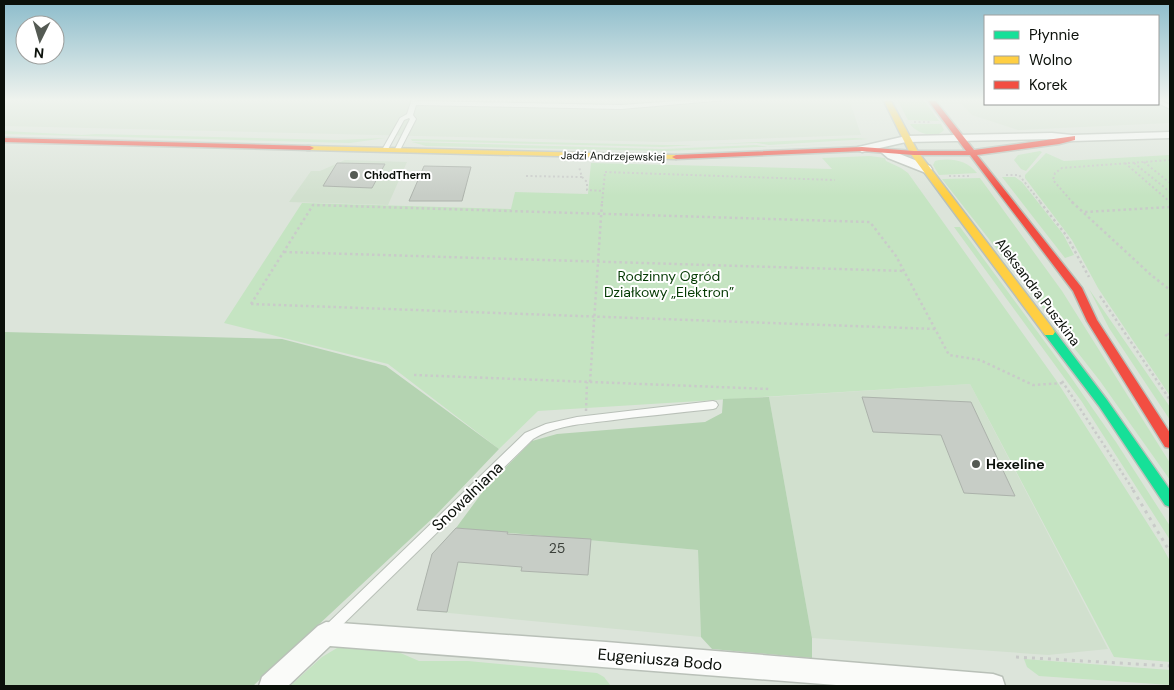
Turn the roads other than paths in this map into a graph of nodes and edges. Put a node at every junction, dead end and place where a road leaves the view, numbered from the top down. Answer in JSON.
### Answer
{"nodes":[{"id":1,"x":398,"y":131,"type":"edge"},
{"id":2,"x":404,"y":131,"type":"edge"},
{"id":3,"x":902,"y":131,"type":"edge"},
{"id":4,"x":954,"y":131,"type":"edge"},
{"id":5,"x":1170,"y":135,"type":"edge"},
{"id":6,"x":958,"y":136,"type":"junction"},
{"id":7,"x":1072,"y":138,"type":"junction"},
{"id":8,"x":906,"y":139,"type":"junction"},
{"id":9,"x":4,"y":140,"type":"edge"},
{"id":10,"x":391,"y":150,"type":"junction"},
{"id":11,"x":862,"y":150,"type":"junction"},
{"id":12,"x":887,"y":152,"type":"junction"},
{"id":13,"x":914,"y":153,"type":"junction"},
{"id":14,"x":971,"y":153,"type":"junction"},
{"id":15,"x":926,"y":169,"type":"junction"},
{"id":16,"x":713,"y":405,"type":"dead end"},
{"id":17,"x":1170,"y":443,"type":"edge"},
{"id":18,"x":1170,"y":501,"type":"edge"},
{"id":19,"x":326,"y":634,"type":"junction"},
{"id":20,"x":271,"y":686,"type":"edge"},
{"id":21,"x":993,"y":686,"type":"edge"}],
"edges":[{"from":1,"to":10,"type":"lane"},
{"from":2,"to":10,"type":"lane"},
{"from":3,"to":8,"type":"street","name":"Aleksandra Puszkina"},
{"from":4,"to":6,"type":"street","name":"Aleksandra Puszkina"},
{"from":5,"to":7,"type":"street","name":"Jadzi Andrzejewskiej"},
{"from":6,"to":7,"type":"street","name":"Jadzi Andrzejewskiej"},
{"from":6,"to":8,"type":"street","name":"Jadzi Andrzejewskiej"},
{"from":6,"to":14,"type":"street","name":"Aleksandra Puszkina"},
{"from":7,"to":14,"type":"street","name":"Jadzi Andrzejewskiej"},
{"from":8,"to":11,"type":"street","name":"Jadzi Andrzejewskiej"},
{"from":8,"to":13,"type":"street","name":"Aleksandra Puszkina"},
{"from":9,"to":10,"type":"street","name":"Jadzi Andrzejewskiej"},
{"from":10,"to":11,"type":"street","name":"Jadzi Andrzejewskiej"},
{"from":11,"to":12,"type":"street","name":"Jadzi Andrzejewskiej"},
{"from":12,"to":13,"type":"street","name":"Jadzi Andrzejewskiej"},
{"from":12,"to":15,"type":"street","name":"Jadzi Andrzejewskiej"},
{"from":13,"to":14,"type":"street","name":"Jadzi Andrzejewskiej"},
{"from":13,"to":15,"type":"street","name":"Aleksandra Puszkina"},
{"from":14,"to":17,"type":"street","name":"Aleksandra Puszkina"},
{"from":15,"to":18,"type":"street","name":"Aleksandra Puszkina"},
{"from":16,"to":19,"type":"lane","name":"Snowalniana"},
{"from":19,"to":20,"type":"street","name":"Snowalniana"},
{"from":19,"to":21,"type":"street","name":"Eugeniusza Bodo"}]}
